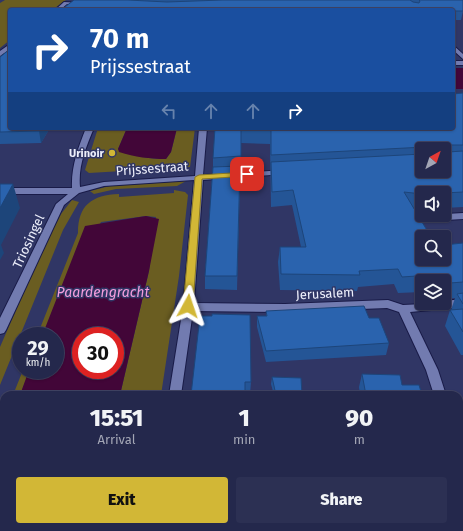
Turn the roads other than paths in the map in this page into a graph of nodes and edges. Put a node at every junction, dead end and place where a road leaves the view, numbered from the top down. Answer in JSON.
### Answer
{"nodes":[{"id":1,"x":90,"y":4,"type":"edge"},
{"id":2,"x":60,"y":8,"type":"edge"},
{"id":3,"x":8,"y":48,"type":"edge"},
{"id":4,"x":455,"y":49,"type":"edge"},
{"id":5,"x":0,"y":54,"type":"edge"},
{"id":6,"x":463,"y":57,"type":"edge"},
{"id":7,"x":89,"y":130,"type":"edge"},
{"id":8,"x":203,"y":130,"type":"edge"},
{"id":9,"x":294,"y":172,"type":"edge"},
{"id":10,"x":199,"y":177,"type":"junction"},
{"id":11,"x":0,"y":191,"type":"edge"},
{"id":12,"x":76,"y":191,"type":"junction"},
{"id":13,"x":463,"y":216,"type":"edge"},
{"id":14,"x":451,"y":217,"type":"edge"},
{"id":15,"x":463,"y":303,"type":"edge"},
{"id":16,"x":188,"y":306,"type":"junction"},
{"id":17,"x":403,"y":309,"type":"junction"},
{"id":18,"x":1,"y":328,"type":"edge"},
{"id":19,"x":176,"y":391,"type":"edge"},
{"id":20,"x":439,"y":391,"type":"edge"}],
"edges":[{"from":1,"to":2,"type":"street"},
{"from":3,"to":5,"type":"street"},
{"from":4,"to":6,"type":"street"},
{"from":7,"to":12,"type":"street"},
{"from":8,"to":10,"type":"street"},
{"from":9,"to":10,"type":"street","name":"Prijssestraat"},
{"from":10,"to":12,"type":"street","name":"Prijssestraat"},
{"from":10,"to":16,"type":"street"},
{"from":11,"to":12,"type":"street"},
{"from":12,"to":18,"type":"street","name":"Triosingel"},
{"from":13,"to":14,"type":"street"},
{"from":15,"to":17,"type":"street","name":"Jerusalem"},
{"from":16,"to":17,"type":"street","name":"Jerusalem"},
{"from":16,"to":19,"type":"street"},
{"from":17,"to":20,"type":"street"}]}
